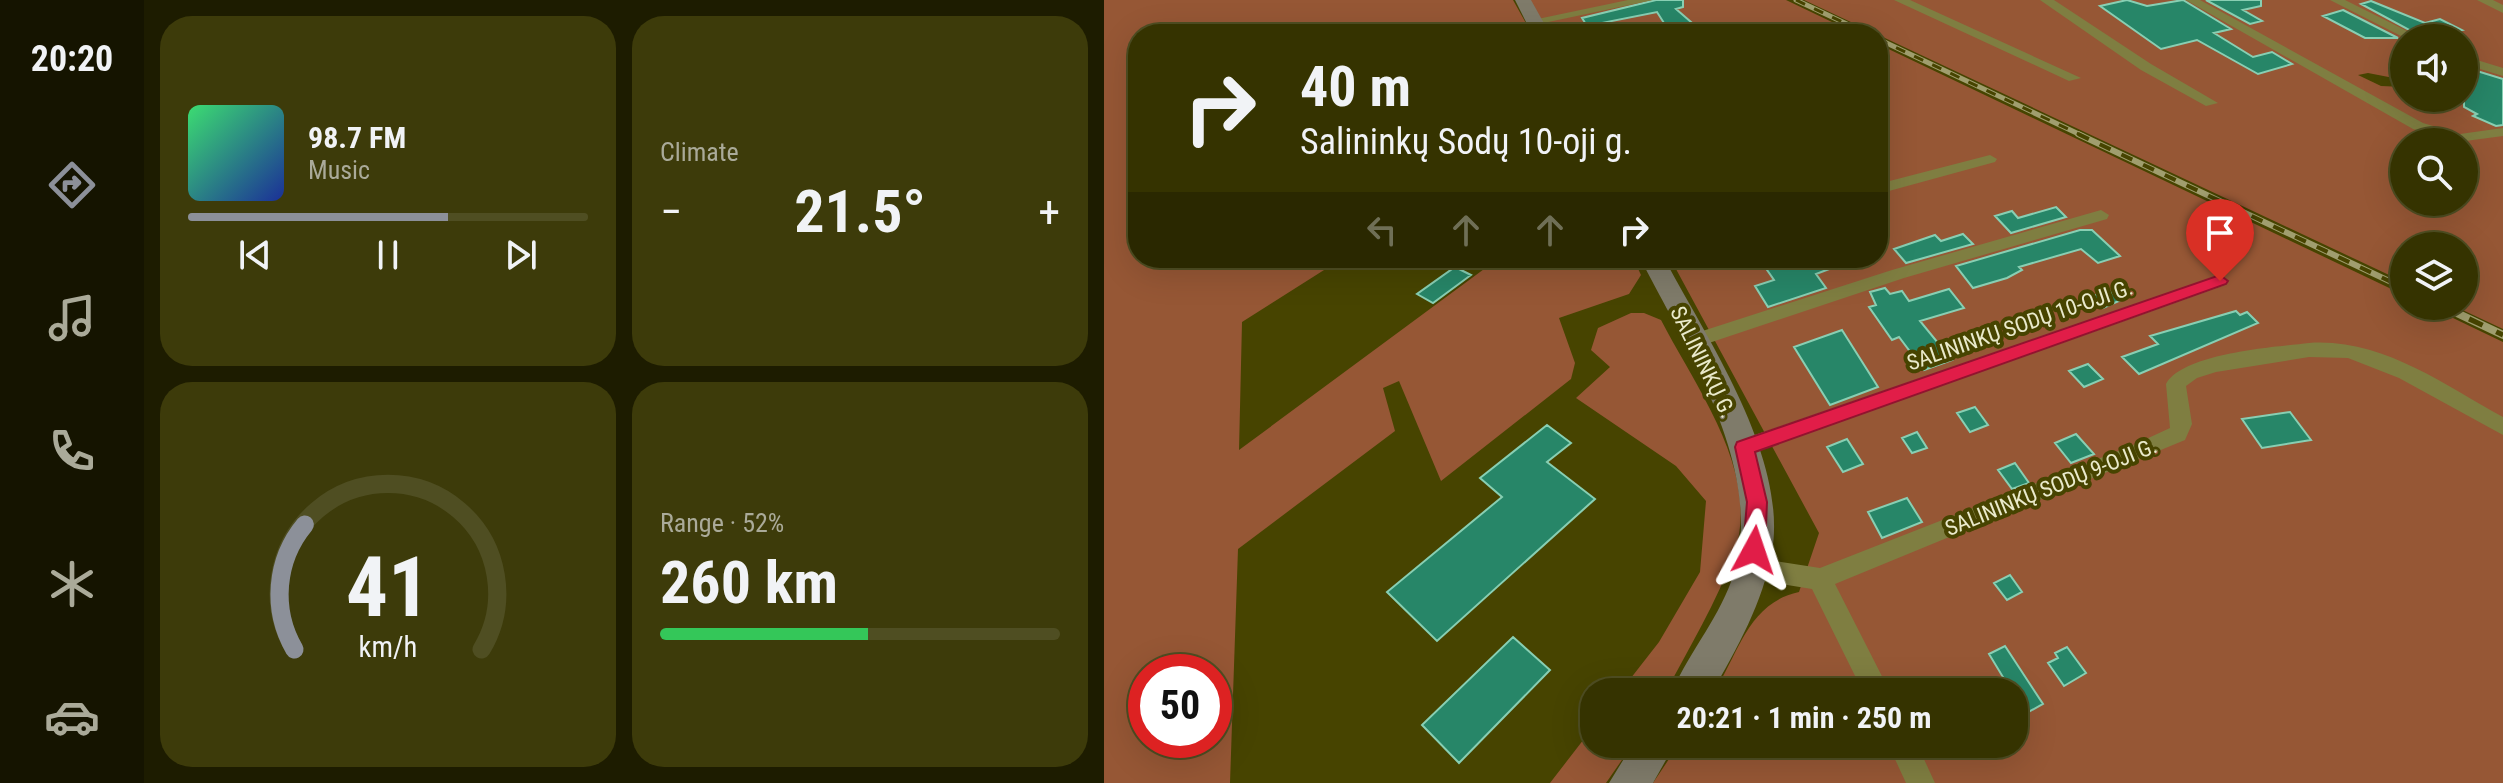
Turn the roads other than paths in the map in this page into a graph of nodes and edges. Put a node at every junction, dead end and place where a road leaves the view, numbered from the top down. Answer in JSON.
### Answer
{"nodes":[{"id":1,"x":1523,"y":0,"type":"edge"},
{"id":2,"x":1647,"y":0,"type":"edge"},
{"id":3,"x":1900,"y":0,"type":"edge"},
{"id":4,"x":2046,"y":0,"type":"edge"},
{"id":5,"x":2192,"y":0,"type":"edge"},
{"id":6,"x":2336,"y":0,"type":"edge"},
{"id":7,"x":2483,"y":0,"type":"edge"},
{"id":8,"x":2503,"y":9,"type":"edge"},
{"id":9,"x":1535,"y":24,"type":"edge"},
{"id":10,"x":1553,"y":24,"type":"edge"},
{"id":11,"x":2390,"y":26,"type":"edge"},
{"id":12,"x":2478,"y":64,"type":"edge"},
{"id":13,"x":2503,"y":72,"type":"edge"},
{"id":14,"x":2074,"y":78,"type":"dead end"},
{"id":15,"x":2211,"y":103,"type":"dead end"},
{"id":16,"x":2503,"y":132,"type":"edge"},
{"id":17,"x":1990,"y":159,"type":"dead end"},
{"id":18,"x":1888,"y":186,"type":"edge"},
{"id":19,"x":2101,"y":215,"type":"dead end"},
{"id":20,"x":1657,"y":268,"type":"edge"},
{"id":21,"x":2220,"y":281,"type":"dead end"},
{"id":22,"x":1694,"y":341,"type":"junction"},
{"id":23,"x":2503,"y":427,"type":"edge"},
{"id":24,"x":1744,"y":447,"type":"junction"},
{"id":25,"x":1750,"y":568,"type":"junction"},
{"id":26,"x":1820,"y":579,"type":"junction"},
{"id":27,"x":1699,"y":678,"type":"edge"},
{"id":28,"x":1870,"y":678,"type":"edge"},
{"id":29,"x":1646,"y":758,"type":"edge"},
{"id":30,"x":1909,"y":758,"type":"edge"},
{"id":31,"x":1629,"y":783,"type":"edge"},
{"id":32,"x":1921,"y":783,"type":"edge"}],
"edges":[{"from":1,"to":9,"type":"main road"},
{"from":2,"to":10,"type":"street"},
{"from":3,"to":14,"type":"street"},
{"from":4,"to":15,"type":"street"},
{"from":5,"to":16,"type":"street"},
{"from":6,"to":11,"type":"street"},
{"from":7,"to":8,"type":"street"},
{"from":12,"to":13,"type":"street"},
{"from":17,"to":18,"type":"street"},
{"from":19,"to":22,"type":"street"},
{"from":20,"to":22,"type":"main road","name":"SALININKŲ G."},
{"from":21,"to":24,"type":"street","name":"SALININKŲ SODŲ 10-OJI G."},
{"from":22,"to":24,"type":"main road","name":"SALININKŲ G."},
{"from":23,"to":26,"type":"street","name":"SALININKŲ SODŲ 9-OJI G."},
{"from":24,"to":25,"type":"main road","name":"SALININKŲ G."},
{"from":25,"to":26,"type":"street"},
{"from":25,"to":27,"type":"main road","name":"SALININKŲ G."},
{"from":26,"to":28,"type":"street"},
{"from":29,"to":31,"type":"main road"},
{"from":30,"to":32,"type":"street"}]}
